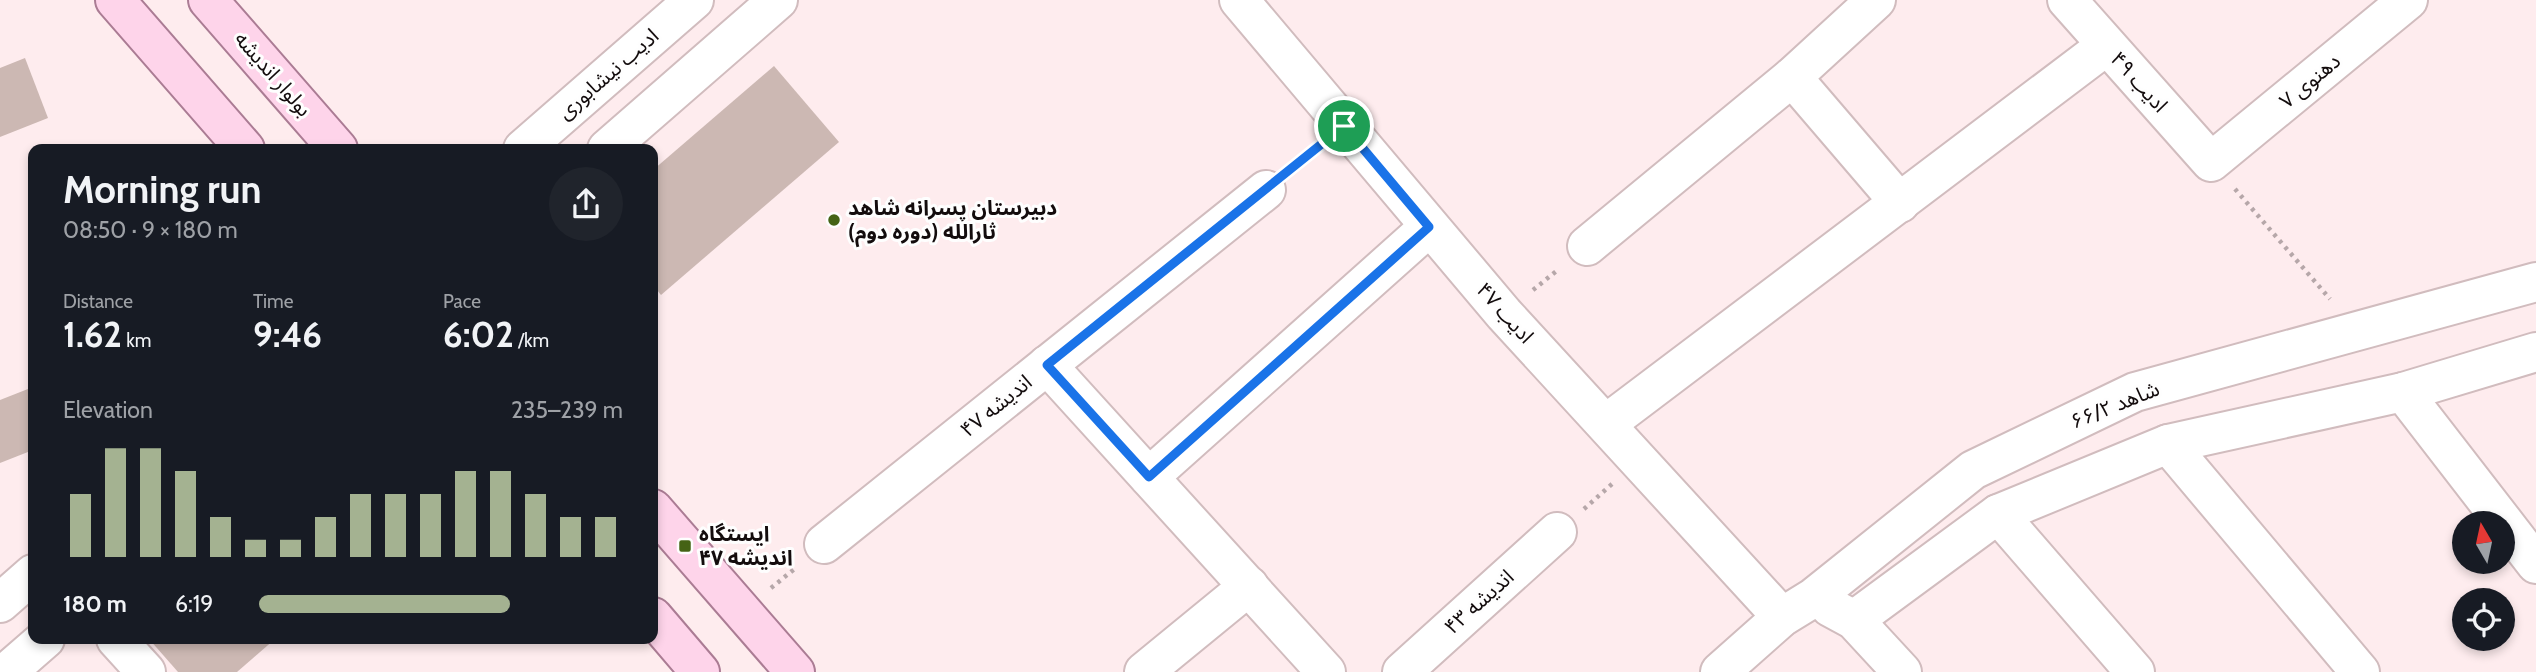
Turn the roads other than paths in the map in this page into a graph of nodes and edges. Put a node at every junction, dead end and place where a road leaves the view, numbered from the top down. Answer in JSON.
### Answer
{"nodes":[{"id":1,"x":116,"y":0,"type":"edge"},
{"id":2,"x":208,"y":0,"type":"edge"},
{"id":3,"x":694,"y":0,"type":"edge"},
{"id":4,"x":778,"y":0,"type":"edge"},
{"id":5,"x":1239,"y":0,"type":"edge"},
{"id":6,"x":1876,"y":0,"type":"edge"},
{"id":7,"x":2067,"y":0,"type":"edge"},
{"id":8,"x":2408,"y":0,"type":"edge"},
{"id":9,"x":2106,"y":46,"type":"junction"},
{"id":10,"x":1792,"y":77,"type":"junction"},
{"id":11,"x":241,"y":144,"type":"edge"},
{"id":12,"x":334,"y":144,"type":"edge"},
{"id":13,"x":529,"y":144,"type":"edge"},
{"id":14,"x":613,"y":144,"type":"edge"},
{"id":15,"x":2211,"y":162,"type":"joint"},
{"id":16,"x":1266,"y":190,"type":"road end"},
{"id":17,"x":1900,"y":203,"type":"junction"},
{"id":18,"x":1429,"y":227,"type":"junction"},
{"id":19,"x":1587,"y":246,"type":"road end"},
{"id":20,"x":2536,"y":282,"type":"edge"},
{"id":21,"x":2536,"y":352,"type":"edge"},
{"id":22,"x":1047,"y":365,"type":"junction"},
{"id":23,"x":2403,"y":392,"type":"junction"},
{"id":24,"x":1605,"y":424,"type":"junction"},
{"id":25,"x":2168,"y":444,"type":"junction"},
{"id":26,"x":1149,"y":477,"type":"junction"},
{"id":27,"x":1998,"y":514,"type":"junction"},
{"id":28,"x":658,"y":515,"type":"edge"},
{"id":29,"x":1557,"y":532,"type":"road end"},
{"id":30,"x":824,"y":544,"type":"road end"},
{"id":31,"x":2536,"y":564,"type":"edge"},
{"id":32,"x":28,"y":578,"type":"edge"},
{"id":33,"x":1249,"y":586,"type":"junction"},
{"id":34,"x":0,"y":603,"type":"edge"},
{"id":35,"x":1798,"y":607,"type":"junction"},
{"id":36,"x":1854,"y":620,"type":"junction"},
{"id":37,"x":658,"y":623,"type":"edge"},
{"id":38,"x":39,"y":644,"type":"edge"},
{"id":39,"x":121,"y":644,"type":"edge"},
{"id":40,"x":7,"y":672,"type":"edge"},
{"id":41,"x":146,"y":672,"type":"edge"},
{"id":42,"x":700,"y":672,"type":"edge"},
{"id":43,"x":795,"y":672,"type":"edge"},
{"id":44,"x":1144,"y":672,"type":"edge"},
{"id":45,"x":1326,"y":672,"type":"edge"},
{"id":46,"x":1402,"y":672,"type":"edge"},
{"id":47,"x":1720,"y":672,"type":"edge"},
{"id":48,"x":1902,"y":672,"type":"edge"},
{"id":49,"x":2135,"y":672,"type":"edge"},
{"id":50,"x":2360,"y":672,"type":"edge"}],
"edges":[{"from":1,"to":11,"type":"main road"},
{"from":2,"to":12,"type":"main road","name":"بولوار اندیشه"},
{"from":3,"to":13,"type":"street","name":"ادیب نیشابوری"},
{"from":4,"to":14,"type":"street"},
{"from":5,"to":18,"type":"street","name":"ادیب ۴۷"},
{"from":6,"to":10,"type":"street"},
{"from":7,"to":9,"type":"street","name":"ادیب ۴۹"},
{"from":8,"to":15,"type":"street","name":"دهنوی ۷"},
{"from":9,"to":15,"type":"street","name":"ادیب ۴۹"},
{"from":9,"to":17,"type":"street"},
{"from":10,"to":17,"type":"street"},
{"from":10,"to":19,"type":"street"},
{"from":16,"to":22,"type":"street","name":"اندیشه ۴۷"},
{"from":17,"to":24,"type":"street"},
{"from":18,"to":24,"type":"street","name":"ادیب ۴۷"},
{"from":18,"to":26,"type":"street"},
{"from":20,"to":35,"type":"street","name":"شاهد ۶۶/۲"},
{"from":21,"to":23,"type":"street"},
{"from":22,"to":26,"type":"street"},
{"from":22,"to":30,"type":"street","name":"اندیشه ۴۷"},
{"from":23,"to":25,"type":"street"},
{"from":23,"to":31,"type":"street"},
{"from":24,"to":35,"type":"street","name":"ادیب ۴۷"},
{"from":25,"to":27,"type":"street"},
{"from":25,"to":50,"type":"street"},
{"from":26,"to":33,"type":"street"},
{"from":27,"to":36,"type":"street"},
{"from":27,"to":49,"type":"street"},
{"from":28,"to":43,"type":"main road"},
{"from":29,"to":46,"type":"street","name":"اندیشه ۴۳"},
{"from":32,"to":34,"type":"street"},
{"from":33,"to":44,"type":"street"},
{"from":33,"to":45,"type":"street"},
{"from":35,"to":36,"type":"street","name":"ادیب ۴۷"},
{"from":35,"to":47,"type":"street","name":"شاهد ۶۶/۲"},
{"from":36,"to":48,"type":"street","name":"ادیب ۴۷"},
{"from":37,"to":42,"type":"main road"},
{"from":38,"to":40,"type":"street"},
{"from":39,"to":41,"type":"street"}]}
